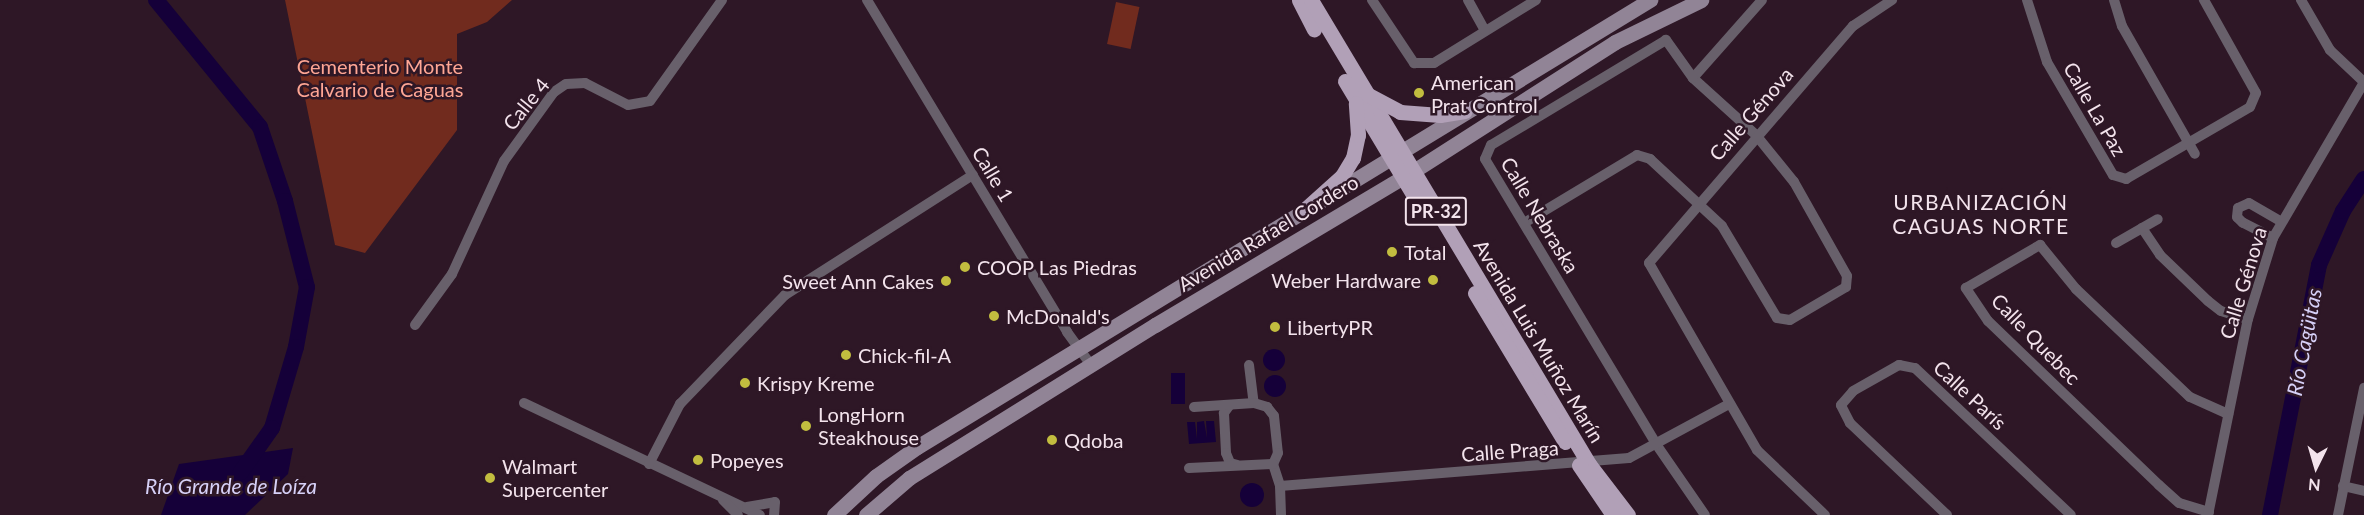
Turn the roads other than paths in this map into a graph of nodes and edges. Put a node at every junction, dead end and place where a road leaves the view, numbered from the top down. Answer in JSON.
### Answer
{"nodes":[{"id":1,"x":722,"y":0,"type":"edge"},
{"id":2,"x":867,"y":0,"type":"edge"},
{"id":3,"x":1299,"y":0,"type":"edge"},
{"id":4,"x":1311,"y":0,"type":"edge"},
{"id":5,"x":1372,"y":0,"type":"edge"},
{"id":6,"x":1467,"y":0,"type":"edge"},
{"id":7,"x":1536,"y":0,"type":"edge"},
{"id":8,"x":1650,"y":0,"type":"edge"},
{"id":9,"x":1701,"y":0,"type":"edge"},
{"id":10,"x":1761,"y":0,"type":"edge"},
{"id":11,"x":1892,"y":0,"type":"edge"},
{"id":12,"x":2027,"y":0,"type":"edge"},
{"id":13,"x":2114,"y":0,"type":"edge"},
{"id":14,"x":2204,"y":0,"type":"edge"},
{"id":15,"x":2301,"y":0,"type":"edge"},
{"id":16,"x":1485,"y":31,"type":"junction"},
{"id":17,"x":1693,"y":78,"type":"junction"},
{"id":18,"x":2364,"y":82,"type":"edge"},
{"id":19,"x":1360,"y":96,"type":"junction"},
{"id":20,"x":1465,"y":111,"type":"junction"},
{"id":21,"x":1756,"y":135,"type":"junction"},
{"id":22,"x":2189,"y":141,"type":"junction"},
{"id":23,"x":1394,"y":154,"type":"junction"},
{"id":24,"x":2195,"y":154,"type":"dead end"},
{"id":25,"x":973,"y":175,"type":"junction"},
{"id":26,"x":1407,"y":175,"type":"junction"},
{"id":27,"x":1698,"y":201,"type":"junction"},
{"id":28,"x":1303,"y":212,"type":"junction"},
{"id":29,"x":2158,"y":219,"type":"dead end"},
{"id":30,"x":2280,"y":221,"type":"junction"},
{"id":31,"x":1524,"y":224,"type":"junction"},
{"id":32,"x":2142,"y":228,"type":"junction"},
{"id":33,"x":2273,"y":237,"type":"junction"},
{"id":34,"x":2116,"y":243,"type":"dead end"},
{"id":35,"x":2248,"y":318,"type":"junction"},
{"id":36,"x":415,"y":326,"type":"dead end"},
{"id":37,"x":1078,"y":347,"type":"junction"},
{"id":38,"x":1091,"y":365,"type":"junction"},
{"id":39,"x":1250,"y":365,"type":"dead end"},
{"id":40,"x":2364,"y":388,"type":"edge"},
{"id":41,"x":524,"y":403,"type":"dead end"},
{"id":42,"x":1254,"y":403,"type":"junction"},
{"id":43,"x":1729,"y":404,"type":"junction"},
{"id":44,"x":1229,"y":406,"type":"junction"},
{"id":45,"x":1194,"y":407,"type":"dead end"},
{"id":46,"x":2228,"y":414,"type":"junction"},
{"id":47,"x":1656,"y":444,"type":"junction"},
{"id":48,"x":649,"y":464,"type":"junction"},
{"id":49,"x":1273,"y":464,"type":"junction"},
{"id":50,"x":1584,"y":464,"type":"junction"},
{"id":51,"x":1238,"y":465,"type":"junction"},
{"id":52,"x":1189,"y":468,"type":"dead end"},
{"id":53,"x":1280,"y":486,"type":"junction"},
{"id":54,"x":2343,"y":486,"type":"junction"},
{"id":55,"x":2364,"y":491,"type":"edge"},
{"id":56,"x":723,"y":500,"type":"junction"},
{"id":57,"x":747,"y":507,"type":"junction"},
{"id":58,"x":2209,"y":513,"type":"edge"},
{"id":59,"x":738,"y":515,"type":"edge"},
{"id":60,"x":760,"y":515,"type":"edge"},
{"id":61,"x":774,"y":515,"type":"edge"},
{"id":62,"x":834,"y":515,"type":"edge"},
{"id":63,"x":866,"y":515,"type":"edge"},
{"id":64,"x":1281,"y":515,"type":"edge"},
{"id":65,"x":1613,"y":515,"type":"edge"},
{"id":66,"x":1628,"y":515,"type":"edge"},
{"id":67,"x":1705,"y":515,"type":"edge"},
{"id":68,"x":1825,"y":515,"type":"edge"},
{"id":69,"x":1947,"y":515,"type":"edge"},
{"id":70,"x":2071,"y":515,"type":"edge"},
{"id":71,"x":2338,"y":515,"type":"edge"}],
"edges":[{"from":1,"to":36,"type":"street","name":"Calle 4"},
{"from":2,"to":25,"type":"street","name":"Calle 1"},
{"from":3,"to":19,"type":"main road","name":"Avenida Luis Muñoz Marín","number":"PR-32"},
{"from":4,"to":19,"type":"main road","name":"Avenida Luis Muñoz Marín","number":"PR-32"},
{"from":5,"to":16,"type":"street"},
{"from":6,"to":16,"type":"street"},
{"from":7,"to":16,"type":"street"},
{"from":8,"to":20,"type":"main road","name":"Avenida Rafael Cordero"},
{"from":9,"to":26,"type":"main road","name":"Avenida Rafael Cordero"},
{"from":10,"to":17,"type":"street"},
{"from":11,"to":21,"type":"street","name":"Calle Génova"},
{"from":12,"to":22,"type":"street","name":"Calle La Paz"},
{"from":13,"to":22,"type":"street"},
{"from":14,"to":22,"type":"street","name":"Calle La Paz"},
{"from":15,"to":18,"type":"street"},
{"from":17,"to":21,"type":"street"},
{"from":17,"to":31,"type":"street","name":"Calle Nebraska"},
{"from":18,"to":30,"type":"street","name":"Calle Génova"},
{"from":19,"to":20,"type":"main road"},
{"from":19,"to":23,"type":"main road","name":"Avenida Luis Muñoz Marín","number":"PR-32"},
{"from":19,"to":28,"type":"main road"},
{"from":20,"to":23,"type":"main road","name":"Avenida Rafael Cordero"},
{"from":21,"to":27,"type":"street","name":"Calle Génova"},
{"from":21,"to":27,"type":"street"},
{"from":22,"to":24,"type":"street"},
{"from":23,"to":26,"type":"main road","name":"Avenida Luis Muñoz Marín","number":"PR-32"},
{"from":23,"to":28,"type":"main road","name":"Avenida Rafael Cordero"},
{"from":25,"to":37,"type":"street","name":"Calle 1"},
{"from":25,"to":48,"type":"street"},
{"from":26,"to":38,"type":"main road","name":"Avenida Rafael Cordero"},
{"from":26,"to":50,"type":"main road","name":"Avenida Luis Muñoz Marín","number":"PR-32"},
{"from":27,"to":31,"type":"street"},
{"from":27,"to":43,"type":"street","name":"Calle Génova"},
{"from":28,"to":37,"type":"main road","name":"Avenida Rafael Cordero"},
{"from":29,"to":32,"type":"street"},
{"from":30,"to":33,"type":"street","name":"Calle Génova"},
{"from":30,"to":33,"type":"street"},
{"from":31,"to":47,"type":"street","name":"Calle Nebraska"},
{"from":32,"to":34,"type":"street"},
{"from":32,"to":35,"type":"street"},
{"from":33,"to":35,"type":"street","name":"Calle Génova"},
{"from":35,"to":46,"type":"street","name":"Calle Génova"},
{"from":37,"to":38,"type":"street","name":"Calle 1"},
{"from":37,"to":62,"type":"main road","name":"Avenida Rafael Cordero"},
{"from":38,"to":63,"type":"main road","name":"Avenida Rafael Cordero"},
{"from":39,"to":42,"type":"street"},
{"from":40,"to":54,"type":"street"},
{"from":41,"to":48,"type":"street"},
{"from":42,"to":44,"type":"street"},
{"from":42,"to":49,"type":"street"},
{"from":43,"to":47,"type":"street","name":"Calle Praga"},
{"from":43,"to":68,"type":"street"},
{"from":44,"to":45,"type":"street"},
{"from":44,"to":51,"type":"street"},
{"from":46,"to":58,"type":"street","name":"Calle Génova"},
{"from":46,"to":58,"type":"street","name":"Calle Quebec"},
{"from":47,"to":50,"type":"street","name":"Calle Praga"},
{"from":47,"to":67,"type":"street","name":"Calle Nebraska"},
{"from":48,"to":56,"type":"street"},
{"from":49,"to":51,"type":"street"},
{"from":49,"to":53,"type":"street"},
{"from":50,"to":53,"type":"street","name":"Calle Praga"},
{"from":50,"to":65,"type":"main road","name":"Avenida Luis Muñoz Marín","number":"PR-32"},
{"from":50,"to":66,"type":"main road","name":"Avenida Luis Muñoz Marín","number":"PR-32"},
{"from":51,"to":52,"type":"street"},
{"from":53,"to":64,"type":"street"},
{"from":54,"to":55,"type":"street"},
{"from":54,"to":71,"type":"street"},
{"from":56,"to":57,"type":"street"},
{"from":56,"to":59,"type":"street"},
{"from":57,"to":60,"type":"street"},
{"from":57,"to":61,"type":"street"},
{"from":69,"to":70,"type":"street","name":"Calle París"}]}
